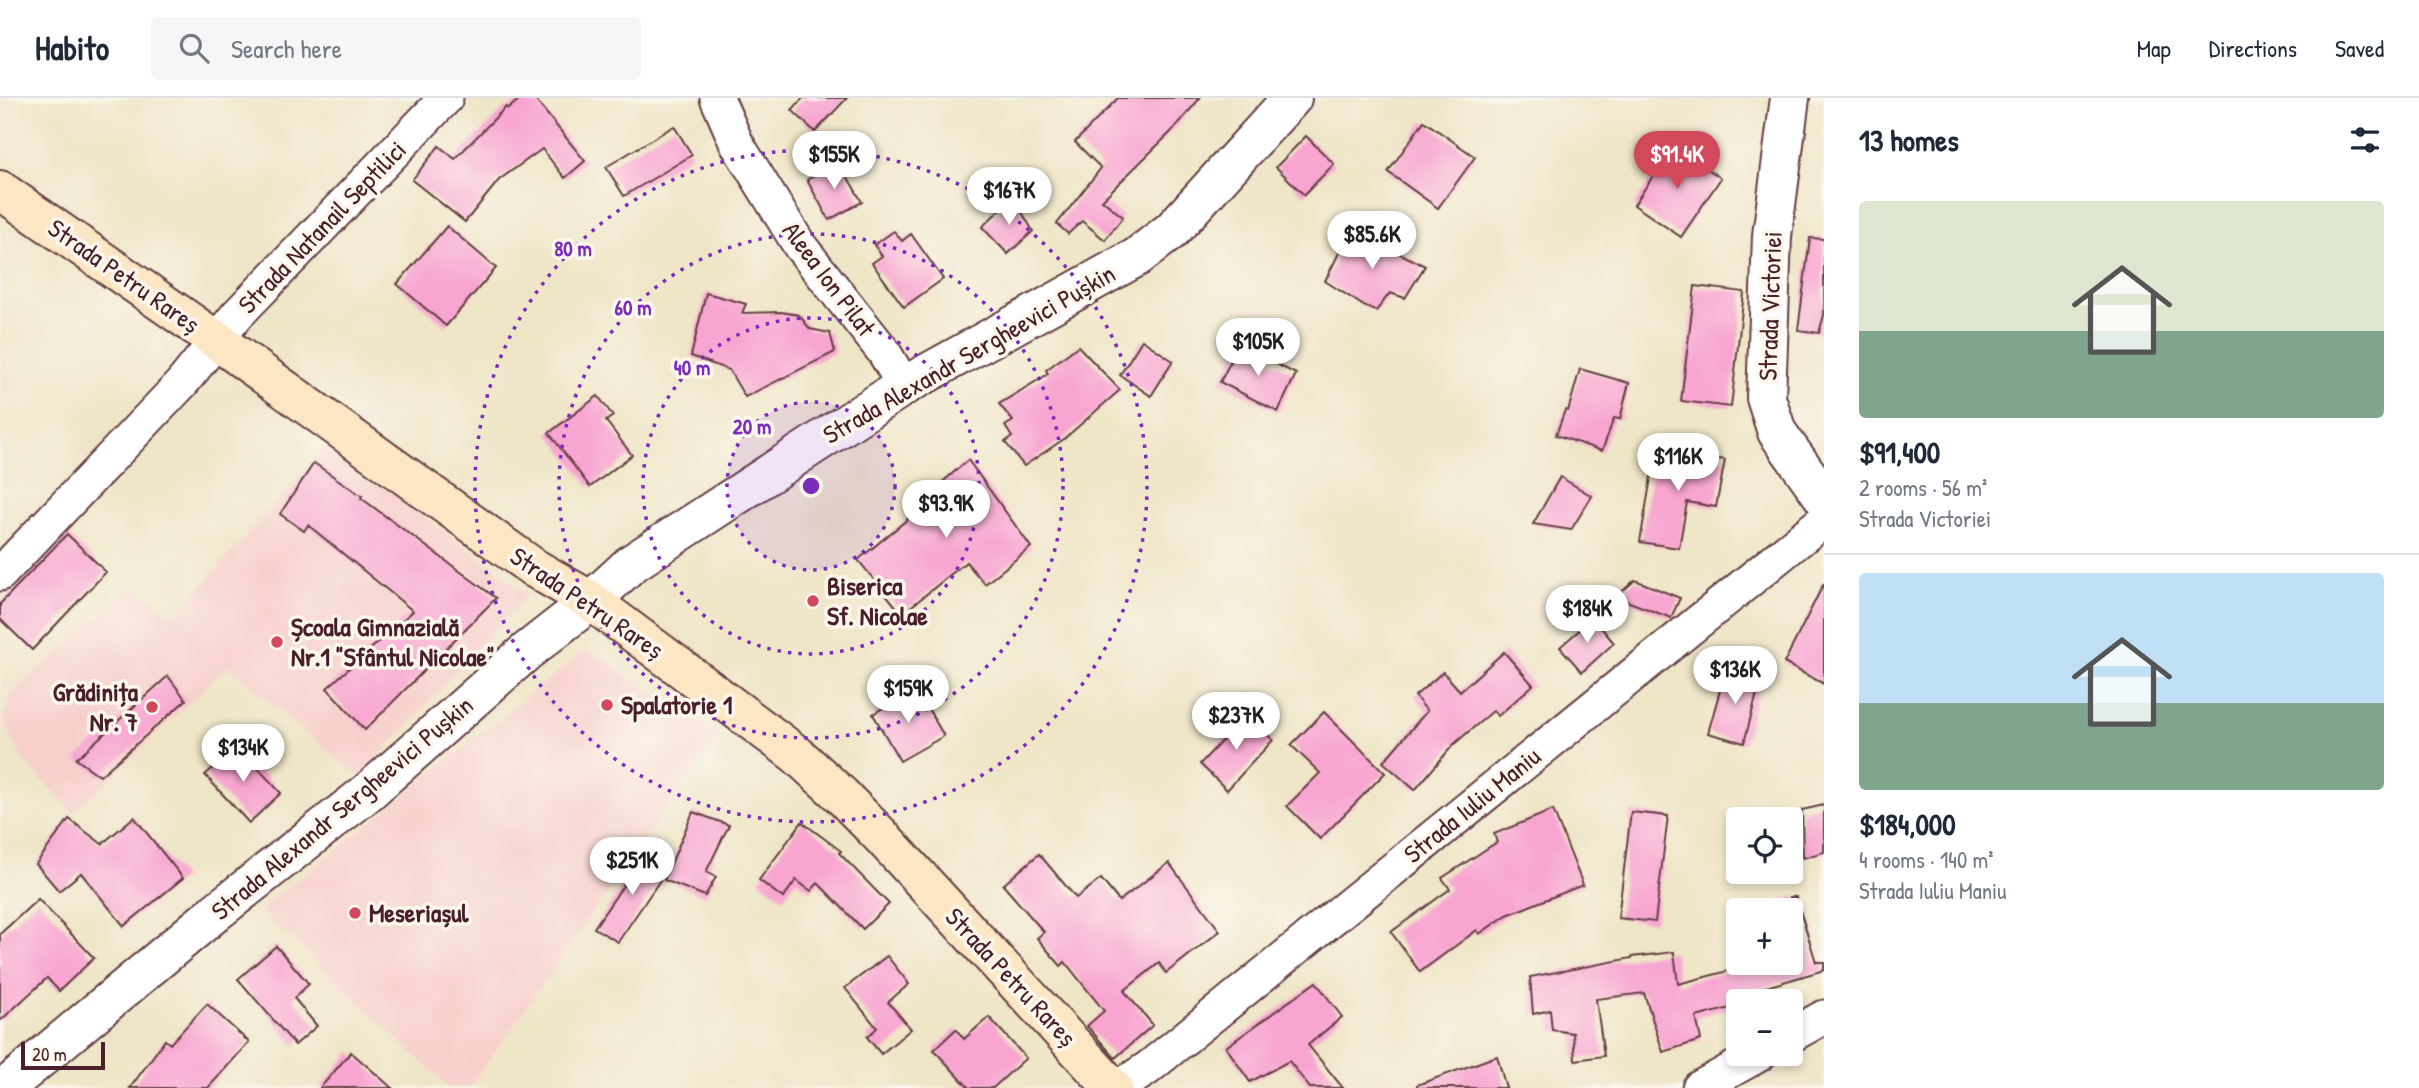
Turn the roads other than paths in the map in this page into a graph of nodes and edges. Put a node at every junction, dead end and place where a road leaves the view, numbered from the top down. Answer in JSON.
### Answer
{"nodes":[{"id":1,"x":446,"y":98,"type":"edge"},
{"id":2,"x":717,"y":98,"type":"edge"},
{"id":3,"x":1292,"y":98,"type":"edge"},
{"id":4,"x":1790,"y":98,"type":"edge"},
{"id":5,"x":0,"y":190,"type":"edge"},
{"id":6,"x":216,"y":340,"type":"junction"},
{"id":7,"x":904,"y":386,"type":"junction"},
{"id":8,"x":1824,"y":498,"type":"edge"},
{"id":9,"x":1824,"y":520,"type":"edge"},
{"id":10,"x":0,"y":574,"type":"edge"},
{"id":11,"x":591,"y":601,"type":"junction"},
{"id":12,"x":1824,"y":1017,"type":"edge"},
{"id":13,"x":1803,"y":1029,"type":"edge"},
{"id":14,"x":1738,"y":1066,"type":"edge"},
{"id":15,"x":5,"y":1088,"type":"edge"},
{"id":16,"x":1116,"y":1088,"type":"edge"},
{"id":17,"x":1699,"y":1088,"type":"edge"}],
"edges":[{"from":1,"to":6,"type":"street","name":"Strada Natanail Septilici"},
{"from":2,"to":7,"type":"street","name":"Aleea Ion Pilat"},
{"from":3,"to":7,"type":"street","name":"Strada Alexandr Sergheevici Pușkin"},
{"from":4,"to":8,"type":"street","name":"Strada Victoriei"},
{"from":5,"to":6,"type":"main road","name":"Strada Petru Rareș"},
{"from":6,"to":10,"type":"street","name":"Strada Natanail Septilici"},
{"from":6,"to":11,"type":"main road","name":"Strada Petru Rareș"},
{"from":7,"to":11,"type":"street","name":"Strada Alexandr Sergheevici Pușkin"},
{"from":9,"to":16,"type":"street","name":"Strada Iuliu Maniu"},
{"from":11,"to":15,"type":"street","name":"Strada Alexandr Sergheevici Pușkin"},
{"from":11,"to":16,"type":"main road","name":"Strada Petru Rareș"},
{"from":12,"to":13,"type":"street"},
{"from":14,"to":17,"type":"street"}]}
